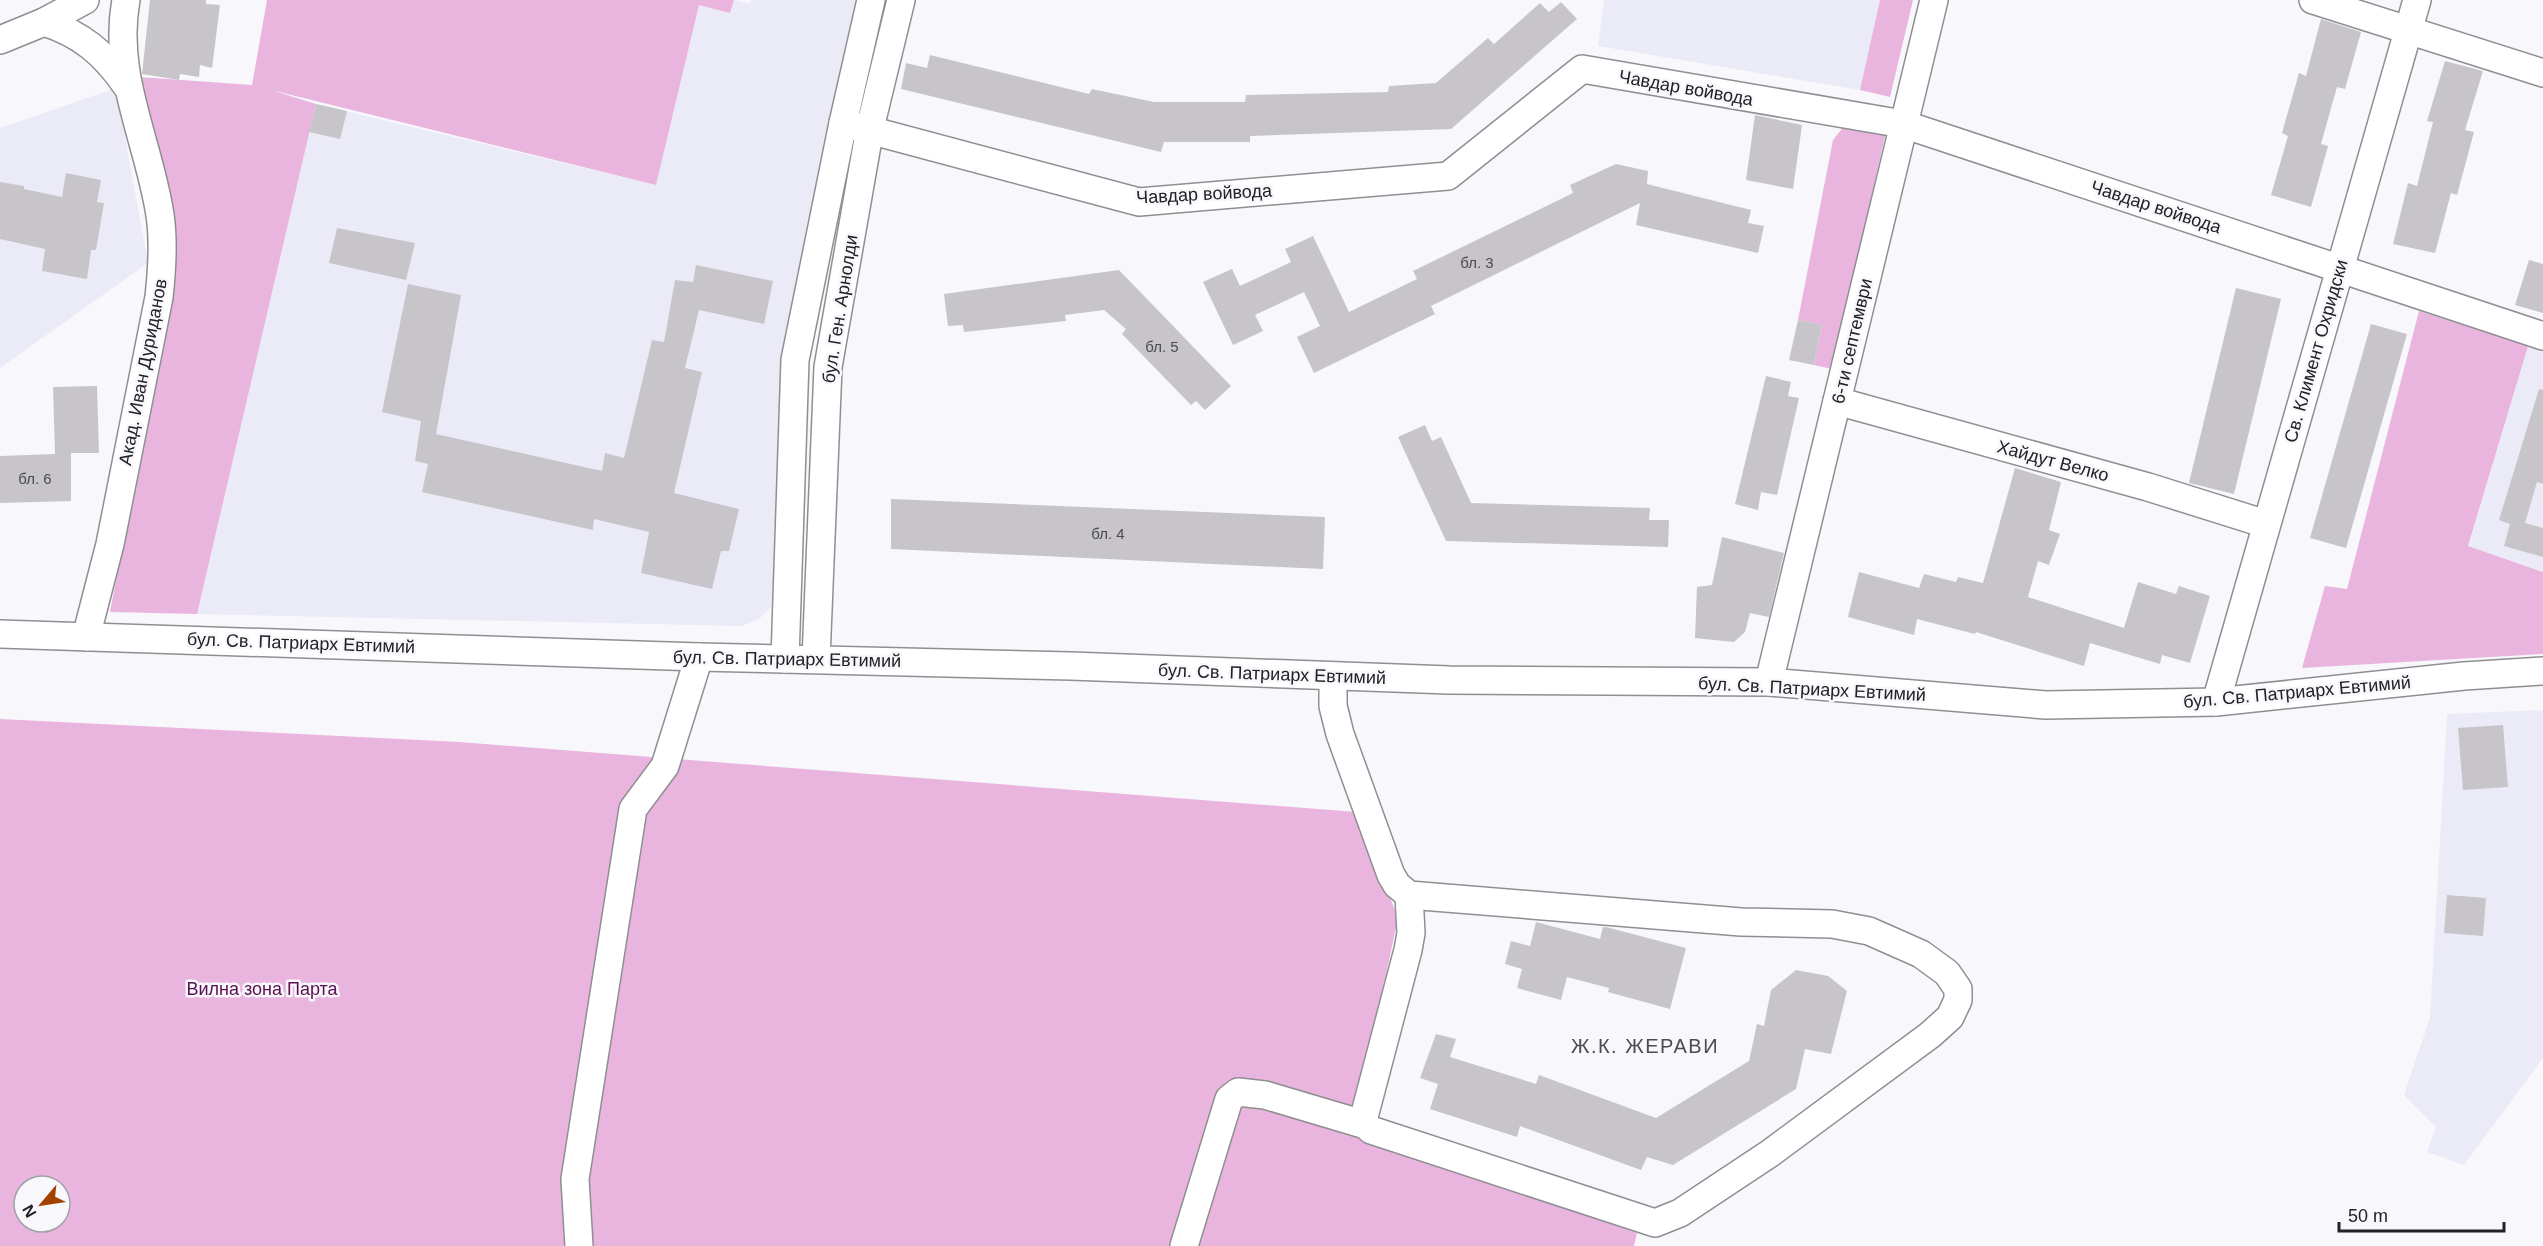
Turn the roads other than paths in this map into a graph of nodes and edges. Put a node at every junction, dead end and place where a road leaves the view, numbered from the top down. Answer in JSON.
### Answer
{"nodes":[{"id":1,"x":85,"y":0,"type":"edge"},
{"id":2,"x":126,"y":0,"type":"edge"},
{"id":3,"x":871,"y":0,"type":"edge"},
{"id":4,"x":901,"y":0,"type":"edge"},
{"id":5,"x":1934,"y":0,"type":"edge"},
{"id":6,"x":2313,"y":0,"type":"edge"},
{"id":7,"x":2417,"y":0,"type":"edge"},
{"id":8,"x":44,"y":22,"type":"junction"},
{"id":9,"x":2408,"y":30,"type":"junction"},
{"id":10,"x":0,"y":40,"type":"edge"},
{"id":11,"x":2543,"y":73,"type":"edge"},
{"id":12,"x":127,"y":86,"type":"junction"},
{"id":13,"x":843,"y":123,"type":"junction"},
{"id":14,"x":1903,"y":124,"type":"junction"},
{"id":15,"x":870,"y":128,"type":"junction"},
{"id":16,"x":2340,"y":268,"type":"junction"},
{"id":17,"x":2543,"y":336,"type":"edge"},
{"id":18,"x":1837,"y":401,"type":"junction"},
{"id":19,"x":2266,"y":525,"type":"junction"},
{"id":20,"x":0,"y":634,"type":"edge"},
{"id":21,"x":86,"y":637,"type":"junction"},
{"id":22,"x":699,"y":657,"type":"junction"},
{"id":23,"x":785,"y":658,"type":"junction"},
{"id":24,"x":816,"y":659,"type":"junction"},
{"id":25,"x":2543,"y":671,"type":"edge"},
{"id":26,"x":1333,"y":676,"type":"junction"},
{"id":27,"x":1769,"y":682,"type":"junction"},
{"id":28,"x":2216,"y":702,"type":"junction"},
{"id":29,"x":1409,"y":895,"type":"junction"},
{"id":30,"x":1366,"y":1125,"type":"junction"},
{"id":31,"x":1653,"y":1234,"type":"edge"},
{"id":32,"x":579,"y":1246,"type":"edge"},
{"id":33,"x":1184,"y":1246,"type":"edge"}],
"edges":[{"from":1,"to":8,"type":"street"},
{"from":2,"to":12,"type":"street","name":"Акад. Иван Дуриданов"},
{"from":3,"to":13,"type":"street","name":"бул. Ген. Арнолди"},
{"from":4,"to":15,"type":"street","name":"бул. Ген. Арнолди"},
{"from":5,"to":14,"type":"street","name":"6-ти септември"},
{"from":6,"to":9,"type":"street"},
{"from":7,"to":9,"type":"street","name":"Св. Климент Охридски"},
{"from":8,"to":10,"type":"street"},
{"from":8,"to":12,"type":"street"},
{"from":9,"to":11,"type":"street"},
{"from":9,"to":16,"type":"street","name":"Св. Климент Охридски"},
{"from":12,"to":21,"type":"street","name":"Акад. Иван Дуриданов"},
{"from":13,"to":15,"type":"street","name":"Чавдар войвода"},
{"from":13,"to":23,"type":"street","name":"бул. Ген. Арнолди"},
{"from":14,"to":15,"type":"street","name":"Чавдар войвода"},
{"from":14,"to":16,"type":"street","name":"Чавдар войвода"},
{"from":14,"to":18,"type":"street","name":"6-ти септември"},
{"from":15,"to":24,"type":"street","name":"бул. Ген. Арнолди"},
{"from":16,"to":17,"type":"street","name":"Чавдар войвода"},
{"from":16,"to":19,"type":"street","name":"Св. Климент Охридски"},
{"from":18,"to":19,"type":"street","name":"Хайдут Велко"},
{"from":18,"to":27,"type":"street","name":"6-ти септември"},
{"from":19,"to":28,"type":"street","name":"Св. Климент Охридски"},
{"from":20,"to":21,"type":"street","name":"бул. Св. Патриарх Евтимий"},
{"from":21,"to":22,"type":"street","name":"бул. Св. Патриарх Евтимий"},
{"from":22,"to":23,"type":"street","name":"бул. Св. Патриарх Евтимий"},
{"from":22,"to":32,"type":"street"},
{"from":23,"to":24,"type":"street","name":"бул. Св. Патриарх Евтимий"},
{"from":24,"to":26,"type":"street","name":"бул. Св. Патриарх Евтимий"},
{"from":25,"to":28,"type":"street","name":"бул. Св. Патриарх Евтимий"},
{"from":26,"to":27,"type":"street","name":"бул. Св. Патриарх Евтимий"},
{"from":26,"to":29,"type":"street"},
{"from":27,"to":28,"type":"street","name":"бул. Св. Патриарх Евтимий"},
{"from":29,"to":30,"type":"street"},
{"from":29,"to":31,"type":"street"},
{"from":30,"to":31,"type":"street"},
{"from":30,"to":33,"type":"street"}]}
